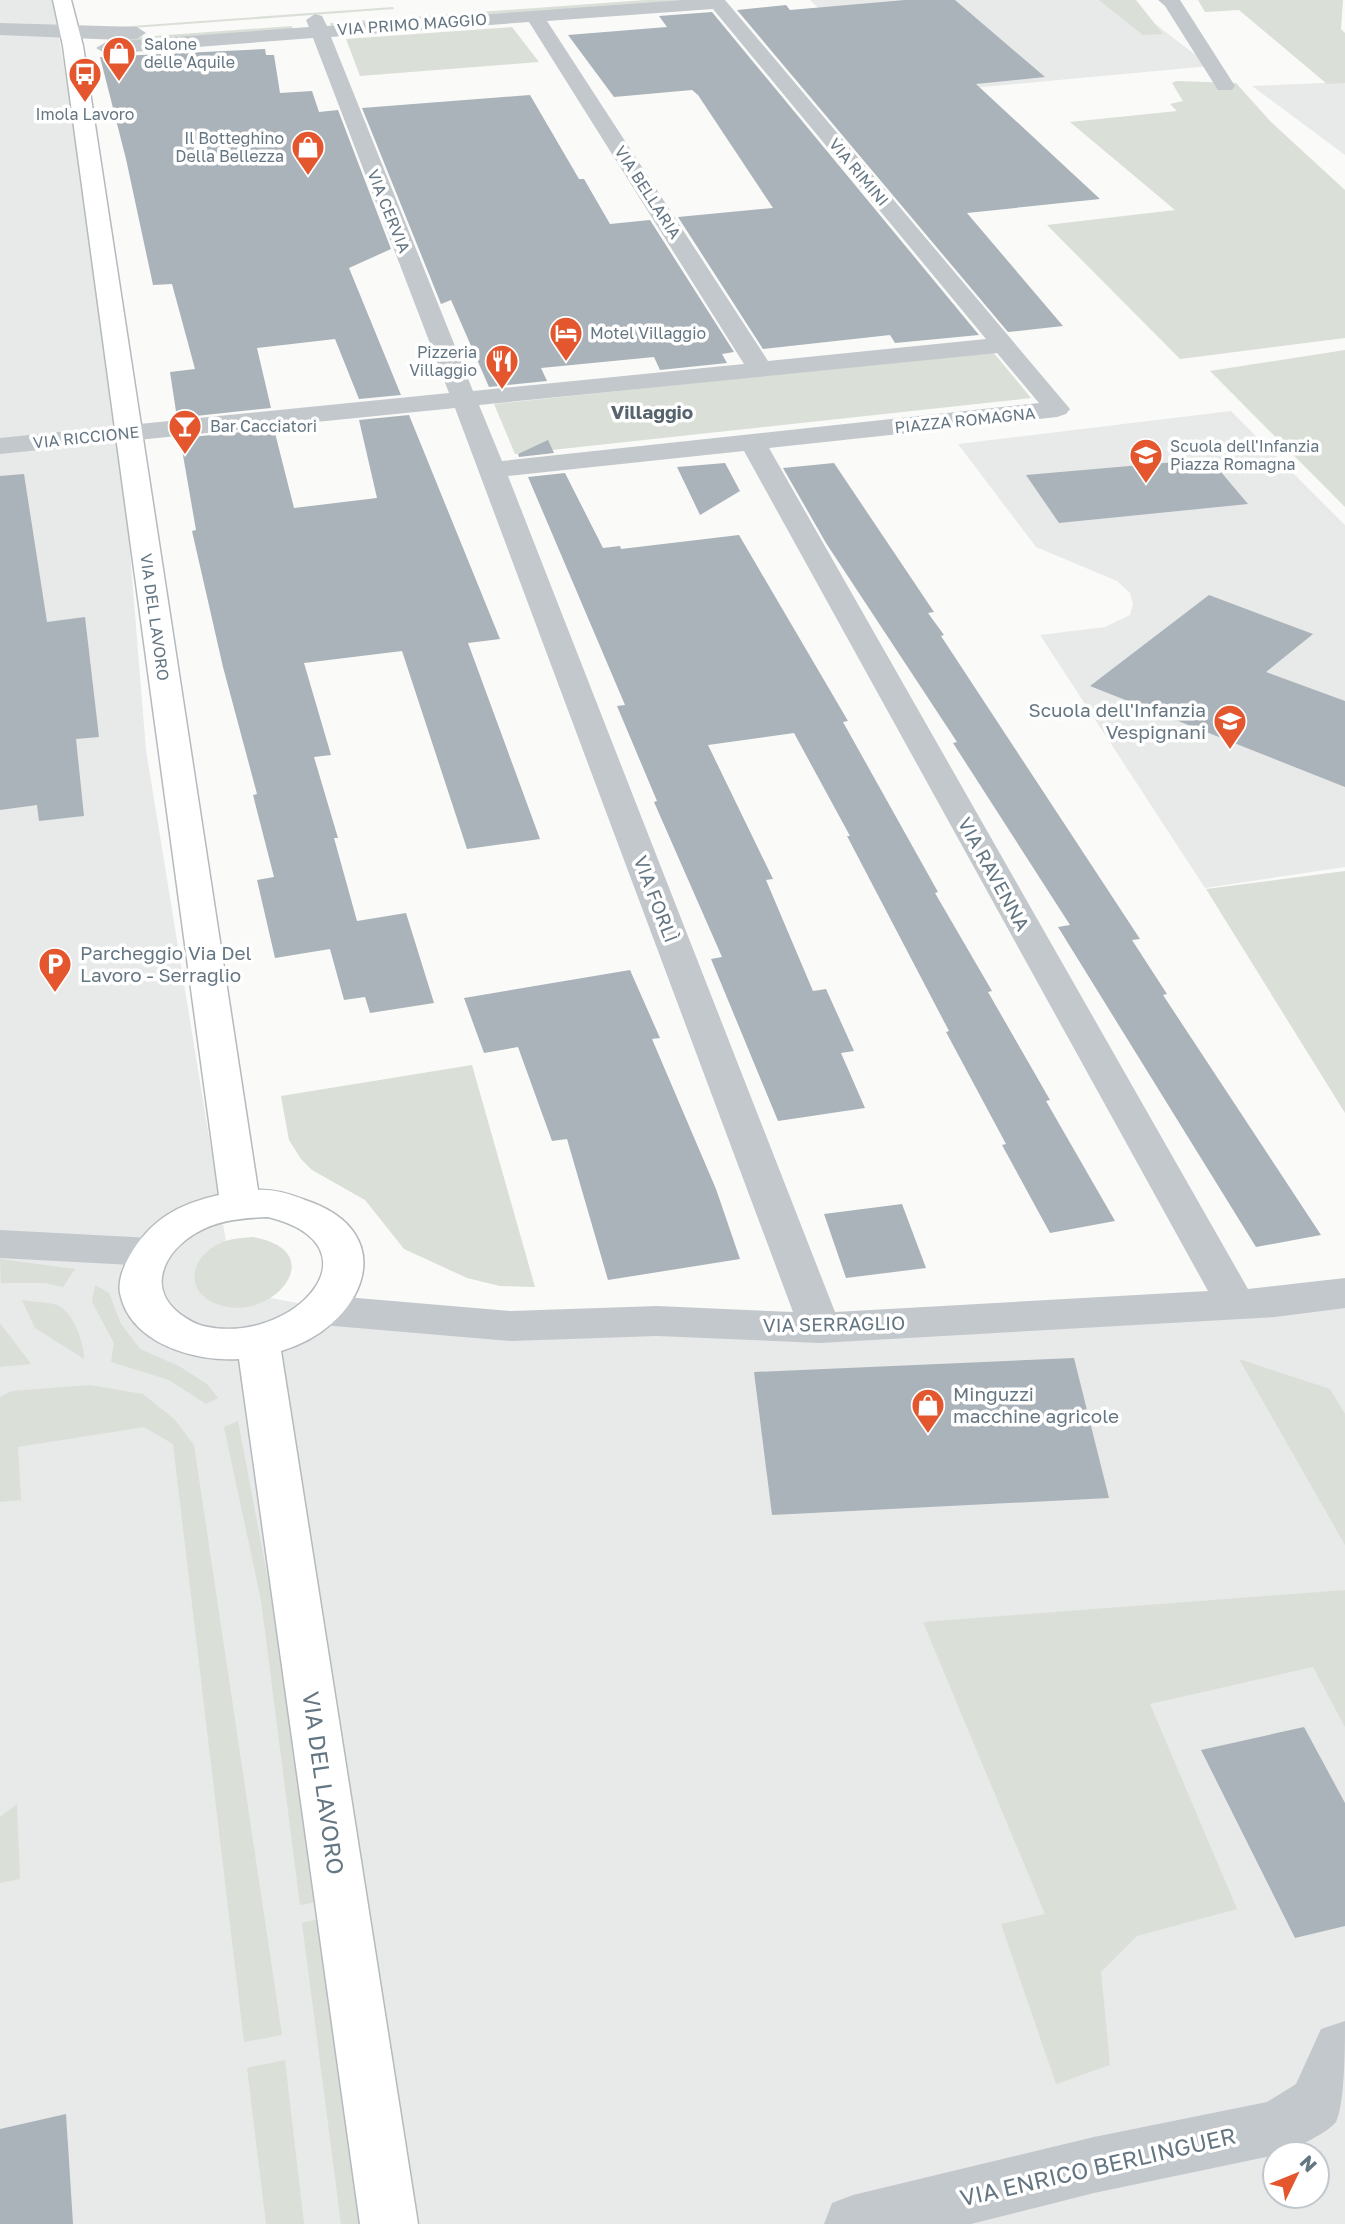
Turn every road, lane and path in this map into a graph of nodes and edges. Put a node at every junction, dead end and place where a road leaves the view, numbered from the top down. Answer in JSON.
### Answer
{"nodes":[{"id":1,"x":62,"y":0,"type":"edge"},
{"id":2,"x":595,"y":0,"type":"edge"},
{"id":3,"x":716,"y":1,"type":"edge"},
{"id":4,"x":1171,"y":1,"type":"edge"},
{"id":5,"x":534,"y":15,"type":"junction"},
{"id":6,"x":315,"y":16,"type":"junction"},
{"id":7,"x":148,"y":19,"type":"dead end"},
{"id":8,"x":0,"y":29,"type":"edge"},
{"id":9,"x":70,"y":30,"type":"junction"},
{"id":10,"x":0,"y":43,"type":"edge"},
{"id":11,"x":106,"y":48,"type":"dead end"},
{"id":12,"x":1225,"y":86,"type":"dead end"},
{"id":13,"x":1003,"y":345,"type":"junction"},
{"id":14,"x":761,"y":370,"type":"junction"},
{"id":15,"x":465,"y":401,"type":"junction"},
{"id":16,"x":127,"y":433,"type":"junction"},
{"id":17,"x":753,"y":443,"type":"junction"},
{"id":18,"x":0,"y":446,"type":"edge"},
{"id":19,"x":492,"y":470,"type":"junction"},
{"id":20,"x":240,"y":1204,"type":"junction"},
{"id":21,"x":0,"y":1244,"type":"edge"},
{"id":22,"x":151,"y":1252,"type":"junction"},
{"id":23,"x":1345,"y":1293,"type":"edge"},
{"id":24,"x":1236,"y":1304,"type":"junction"},
{"id":25,"x":323,"y":1310,"type":"junction"},
{"id":26,"x":820,"y":1328,"type":"junction"},
{"id":27,"x":258,"y":1342,"type":"junction"},
{"id":28,"x":1345,"y":2047,"type":"edge"},
{"id":29,"x":389,"y":2224,"type":"edge"},
{"id":30,"x":853,"y":2224,"type":"edge"}],
"edges":[{"from":1,"to":9,"type":"main road","name":"VIA DEL LAVORO"},
{"from":2,"to":6,"type":"street","name":"VIA PRIMO MAGGIO"},
{"from":3,"to":5,"type":"street","name":"VIA PRIMO MAGGIO"},
{"from":3,"to":13,"type":"street","name":"VIA RIMINI"},
{"from":4,"to":12,"type":"street"},
{"from":5,"to":6,"type":"street","name":"VIA PRIMO MAGGIO"},
{"from":5,"to":14,"type":"street","name":"VIA BELLARIA"},
{"from":6,"to":9,"type":"street","name":"VIA PRIMO MAGGIO"},
{"from":6,"to":11,"type":"street","name":"VIA PRIMO MAGGIO"},
{"from":6,"to":15,"type":"street","name":"VIA CERVIA"},
{"from":7,"to":9,"type":"street","name":"VIA PRIMO MAGGIO"},
{"from":8,"to":9,"type":"street","name":"VIA PRIMO MAGGIO"},
{"from":9,"to":10,"type":"street","name":"VIA PRIMO MAGGIO"},
{"from":9,"to":16,"type":"main road","name":"VIA DEL LAVORO"},
{"from":13,"to":14,"type":"street"},
{"from":13,"to":17,"type":"street","name":"PIAZZA ROMAGNA"},
{"from":14,"to":15,"type":"street"},
{"from":15,"to":16,"type":"street","name":"VIA RICCIONE"},
{"from":15,"to":19,"type":"street"},
{"from":16,"to":18,"type":"street","name":"VIA RICCIONE"},
{"from":16,"to":20,"type":"main road","name":"VIA DEL LAVORO"},
{"from":17,"to":19,"type":"street","name":"PIAZZA ROMAGNA"},
{"from":17,"to":24,"type":"street","name":"VIA RAVENNA"},
{"from":19,"to":26,"type":"street","name":"VIA FORLÌ"},
{"from":20,"to":22,"type":"main road"},
{"from":20,"to":25,"type":"main road"},
{"from":21,"to":22,"type":"street"},
{"from":22,"to":27,"type":"main road"},
{"from":23,"to":24,"type":"street","name":"VIA SERRAGLIO"},
{"from":24,"to":26,"type":"street","name":"VIA SERRAGLIO"},
{"from":25,"to":26,"type":"street","name":"VIA SERRAGLIO"},
{"from":25,"to":27,"type":"main road"},
{"from":27,"to":29,"type":"main road","name":"VIA DEL LAVORO"},
{"from":28,"to":30,"type":"street","name":"VIA ENRICO BERLINGUER"}]}
